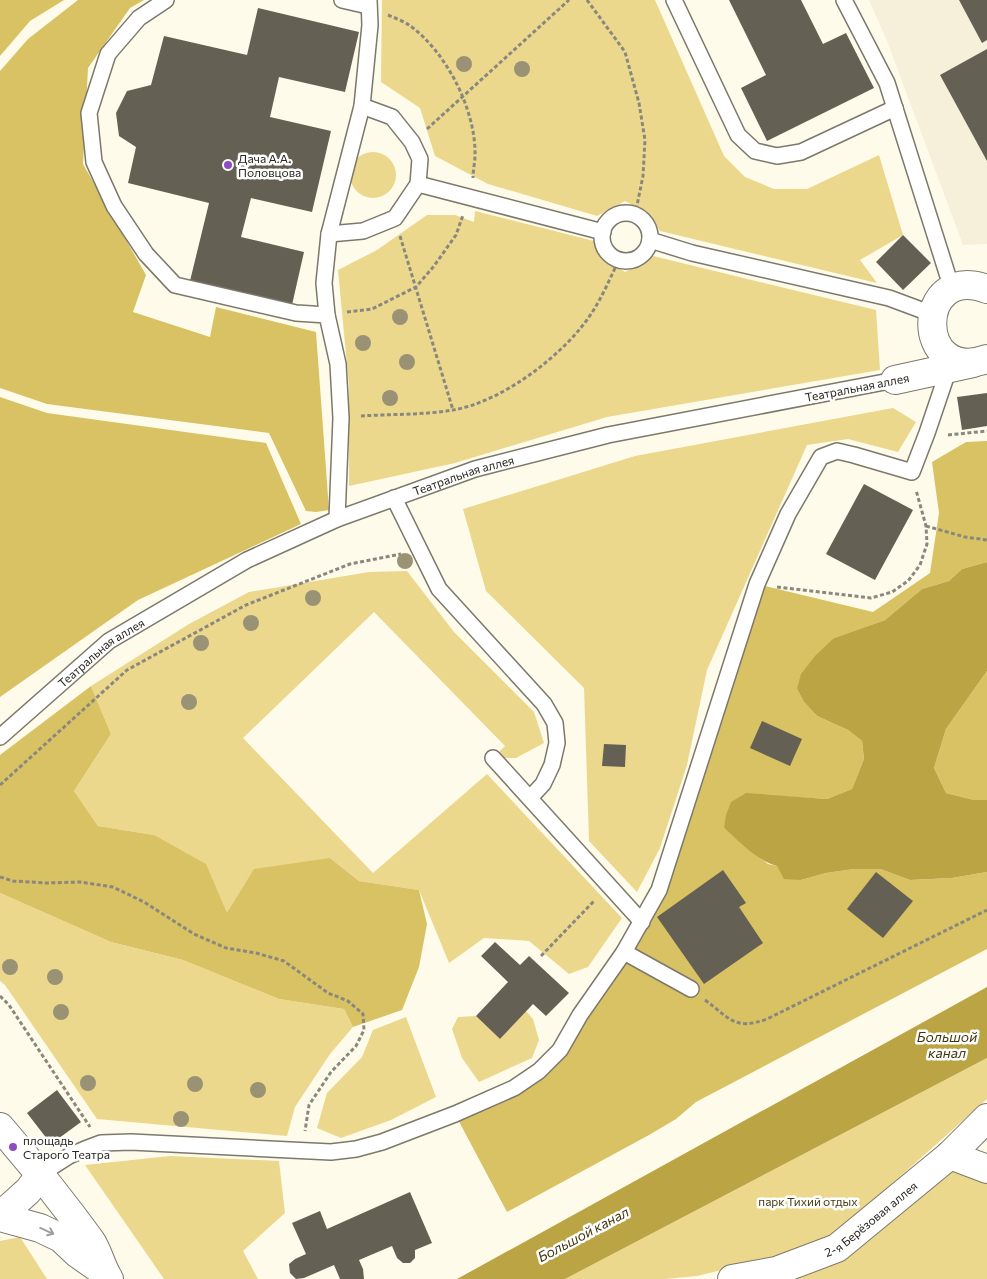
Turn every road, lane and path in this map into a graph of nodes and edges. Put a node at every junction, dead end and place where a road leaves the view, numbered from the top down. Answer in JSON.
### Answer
{"nodes":[{"id":1,"x":166,"y":0,"type":"edge"},
{"id":2,"x":342,"y":0,"type":"edge"},
{"id":3,"x":569,"y":0,"type":"edge"},
{"id":4,"x":587,"y":0,"type":"edge"},
{"id":5,"x":674,"y":0,"type":"edge"},
{"id":6,"x":844,"y":0,"type":"edge"},
{"id":7,"x":369,"y":3,"type":"edge"},
{"id":8,"x":362,"y":106,"type":"junction"},
{"id":9,"x":895,"y":108,"type":"junction"},
{"id":10,"x":412,"y":142,"type":"junction"},
{"id":11,"x":418,"y":184,"type":"junction"},
{"id":12,"x":635,"y":215,"type":"junction"},
{"id":13,"x":395,"y":218,"type":"junction"},
{"id":14,"x":603,"y":232,"type":"junction"},
{"id":15,"x":329,"y":234,"type":"junction"},
{"id":16,"x":650,"y":240,"type":"junction"},
{"id":17,"x":619,"y":260,"type":"junction"},
{"id":18,"x":952,"y":289,"type":"junction"},
{"id":19,"x":987,"y":289,"type":"edge"},
{"id":20,"x":932,"y":314,"type":"junction"},
{"id":21,"x":327,"y":315,"type":"junction"},
{"id":22,"x":984,"y":361,"type":"edge"},
{"id":23,"x":949,"y":368,"type":"junction"},
{"id":24,"x":895,"y":380,"type":"joint"},
{"id":25,"x":454,"y":410,"type":"junction"},
{"id":26,"x":341,"y":418,"type":"junction"},
{"id":27,"x":987,"y":431,"type":"edge"},
{"id":28,"x":927,"y":433,"type":"junction"},
{"id":29,"x":912,"y":472,"type":"junction"},
{"id":30,"x":394,"y":498,"type":"junction"},
{"id":31,"x":337,"y":520,"type":"junction"},
{"id":32,"x":926,"y":526,"type":"junction"},
{"id":33,"x":987,"y":540,"type":"edge"},
{"id":34,"x":419,"y":551,"type":"junction"},
{"id":35,"x":757,"y":584,"type":"junction"},
{"id":36,"x":0,"y":737,"type":"edge"},
{"id":37,"x":493,"y":758,"type":"dead end"},
{"id":38,"x":0,"y":785,"type":"edge"},
{"id":39,"x":530,"y":798,"type":"junction"},
{"id":40,"x":0,"y":877,"type":"edge"},
{"id":41,"x":609,"y":885,"type":"junction"},
{"id":42,"x":987,"y":910,"type":"edge"},
{"id":43,"x":642,"y":922,"type":"junction"},
{"id":44,"x":624,"y":952,"type":"junction"},
{"id":45,"x":541,"y":956,"type":"dead end"},
{"id":46,"x":691,"y":989,"type":"joint"},
{"id":47,"x":0,"y":996,"type":"edge"},
{"id":48,"x":987,"y":1118,"type":"edge"},
{"id":49,"x":0,"y":1127,"type":"edge"},
{"id":50,"x":101,"y":1143,"type":"junction"},
{"id":51,"x":305,"y":1150,"type":"junction"},
{"id":52,"x":950,"y":1155,"type":"junction"},
{"id":53,"x":987,"y":1169,"type":"edge"},
{"id":54,"x":41,"y":1174,"type":"junction"},
{"id":55,"x":0,"y":1216,"type":"edge"},
{"id":56,"x":107,"y":1276,"type":"edge"},
{"id":57,"x":732,"y":1279,"type":"edge"}],
"edges":[{"from":1,"to":21,"type":"lane"},
{"from":2,"to":7,"type":"lane"},
{"from":3,"to":10,"type":"path"},
{"from":4,"to":12,"type":"path"},
{"from":5,"to":9,"type":"lane"},
{"from":6,"to":9,"type":"lane"},
{"from":7,"to":8,"type":"lane"},
{"from":8,"to":10,"type":"lane"},
{"from":8,"to":15,"type":"lane"},
{"from":9,"to":18,"type":"lane"},
{"from":10,"to":11,"type":"lane"},
{"from":11,"to":13,"type":"lane"},
{"from":11,"to":14,"type":"lane"},
{"from":12,"to":14,"type":"lane"},
{"from":12,"to":16,"type":"lane"},
{"from":13,"to":15,"type":"lane"},
{"from":13,"to":25,"type":"path"},
{"from":14,"to":17,"type":"lane"},
{"from":15,"to":21,"type":"lane"},
{"from":16,"to":17,"type":"lane"},
{"from":16,"to":20,"type":"lane"},
{"from":17,"to":25,"type":"path"},
{"from":18,"to":19,"type":"street"},
{"from":18,"to":20,"type":"street"},
{"from":20,"to":22,"type":"street"},
{"from":21,"to":26,"type":"lane"},
{"from":22,"to":23,"type":"street","name":"Театральная аллея"},
{"from":23,"to":24,"type":"street","name":"Театральная аллея"},
{"from":23,"to":28,"type":"lane"},
{"from":24,"to":30,"type":"lane","name":"Театральная аллея"},
{"from":25,"to":26,"type":"path"},
{"from":26,"to":31,"type":"lane"},
{"from":27,"to":28,"type":"path"},
{"from":28,"to":29,"type":"lane"},
{"from":29,"to":32,"type":"path"},
{"from":29,"to":35,"type":"lane"},
{"from":30,"to":31,"type":"lane","name":"Театральная аллея"},
{"from":30,"to":34,"type":"lane"},
{"from":31,"to":36,"type":"lane","name":"Театральная аллея"},
{"from":32,"to":33,"type":"path"},
{"from":32,"to":35,"type":"path"},
{"from":34,"to":38,"type":"path"},
{"from":34,"to":39,"type":"lane"},
{"from":35,"to":43,"type":"lane"},
{"from":37,"to":39,"type":"lane"},
{"from":39,"to":41,"type":"lane"},
{"from":40,"to":51,"type":"path"},
{"from":41,"to":43,"type":"lane"},
{"from":41,"to":45,"type":"path"},
{"from":42,"to":46,"type":"path"},
{"from":43,"to":44,"type":"lane"},
{"from":44,"to":46,"type":"lane"},
{"from":44,"to":51,"type":"lane"},
{"from":47,"to":50,"type":"path"},
{"from":48,"to":52,"type":"street","name":"2-я Берёзовая аллея"},
{"from":49,"to":54,"type":"street"},
{"from":50,"to":51,"type":"lane"},
{"from":50,"to":54,"type":"lane"},
{"from":52,"to":53,"type":"street"},
{"from":52,"to":57,"type":"street","name":"2-я Берёзовая аллея"},
{"from":54,"to":55,"type":"street"},
{"from":54,"to":56,"type":"street"},
{"from":55,"to":56,"type":"street","one_way":true}]}
